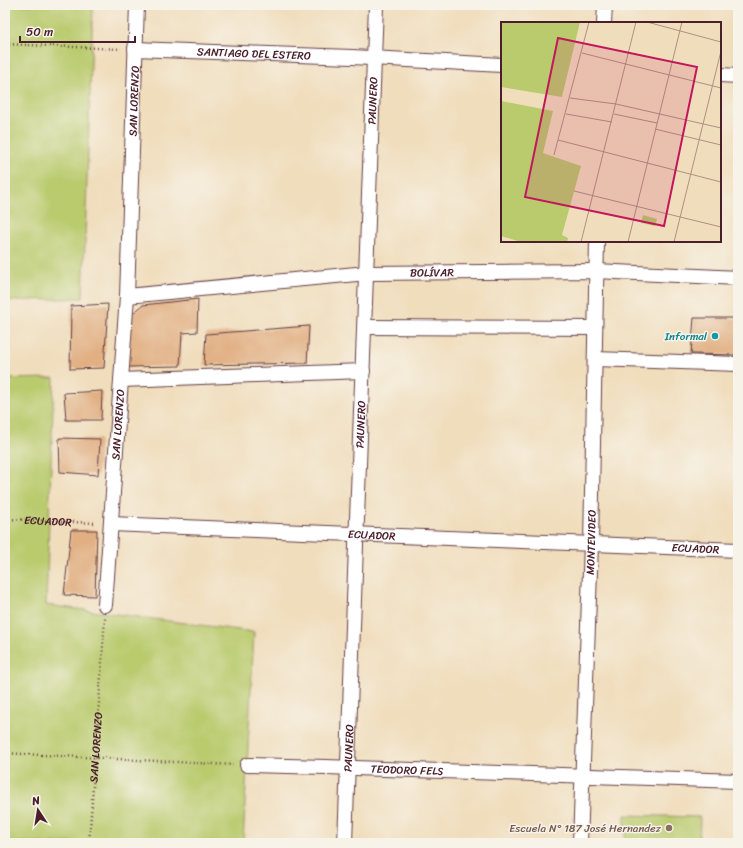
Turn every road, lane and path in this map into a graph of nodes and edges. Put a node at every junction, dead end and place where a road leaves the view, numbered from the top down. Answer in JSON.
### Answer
{"nodes":[{"id":1,"x":137,"y":5,"type":"edge"},
{"id":2,"x":376,"y":5,"type":"edge"},
{"id":3,"x":605,"y":5,"type":"edge"},
{"id":4,"x":604,"y":22,"type":"edge"},
{"id":5,"x":5,"y":44,"type":"edge"},
{"id":6,"x":135,"y":49,"type":"junction"},
{"id":7,"x":375,"y":58,"type":"junction"},
{"id":8,"x":501,"y":65,"type":"edge"},
{"id":9,"x":721,"y":75,"type":"edge"},
{"id":10,"x":738,"y":76,"type":"edge"},
{"id":11,"x":597,"y":242,"type":"edge"},
{"id":12,"x":596,"y":271,"type":"junction"},
{"id":13,"x":367,"y":273,"type":"junction"},
{"id":14,"x":738,"y":278,"type":"edge"},
{"id":15,"x":127,"y":296,"type":"junction"},
{"id":16,"x":365,"y":327,"type":"junction"},
{"id":17,"x":595,"y":328,"type":"junction"},
{"id":18,"x":595,"y":359,"type":"junction"},
{"id":19,"x":738,"y":364,"type":"edge"},
{"id":20,"x":363,"y":371,"type":"junction"},
{"id":21,"x":121,"y":380,"type":"junction"},
{"id":22,"x":5,"y":520,"type":"edge"},
{"id":23,"x":111,"y":524,"type":"junction"},
{"id":24,"x":357,"y":534,"type":"junction"},
{"id":25,"x":591,"y":544,"type":"junction"},
{"id":26,"x":738,"y":550,"type":"edge"},
{"id":27,"x":105,"y":605,"type":"joint"},
{"id":28,"x":5,"y":753,"type":"edge"},
{"id":29,"x":95,"y":758,"type":"junction"},
{"id":30,"x":247,"y":766,"type":"joint"},
{"id":31,"x":349,"y":768,"type":"junction"},
{"id":32,"x":582,"y":776,"type":"junction"},
{"id":33,"x":738,"y":781,"type":"edge"},
{"id":34,"x":89,"y":843,"type":"edge"},
{"id":35,"x":345,"y":843,"type":"edge"},
{"id":36,"x":580,"y":843,"type":"edge"}],
"edges":[{"from":1,"to":6,"type":"street","name":"SAN LORENZO"},
{"from":2,"to":7,"type":"street","name":"PAUNERO"},
{"from":3,"to":4,"type":"street"},
{"from":5,"to":6,"type":"path"},
{"from":6,"to":7,"type":"street","name":"SANTIAGO DEL ESTERO"},
{"from":6,"to":15,"type":"street","name":"SAN LORENZO"},
{"from":7,"to":8,"type":"street","name":"SANTIAGO DEL ESTERO"},
{"from":7,"to":13,"type":"street","name":"PAUNERO"},
{"from":9,"to":10,"type":"street"},
{"from":11,"to":12,"type":"street","name":"MONTEVIDEO"},
{"from":12,"to":13,"type":"street","name":"BOLÍVAR"},
{"from":12,"to":14,"type":"street","name":"BOLÍVAR"},
{"from":12,"to":17,"type":"street","name":"MONTEVIDEO"},
{"from":13,"to":15,"type":"street","name":"BOLÍVAR"},
{"from":13,"to":16,"type":"street","name":"PAUNERO"},
{"from":15,"to":21,"type":"street","name":"SAN LORENZO"},
{"from":16,"to":17,"type":"street"},
{"from":16,"to":20,"type":"street","name":"PAUNERO"},
{"from":17,"to":18,"type":"street","name":"MONTEVIDEO"},
{"from":18,"to":19,"type":"street"},
{"from":18,"to":25,"type":"street","name":"MONTEVIDEO"},
{"from":20,"to":21,"type":"street"},
{"from":20,"to":24,"type":"street","name":"PAUNERO"},
{"from":21,"to":23,"type":"street","name":"SAN LORENZO"},
{"from":22,"to":23,"type":"path","name":"ECUADOR"},
{"from":23,"to":24,"type":"street","name":"ECUADOR"},
{"from":23,"to":27,"type":"street","name":"SAN LORENZO"},
{"from":24,"to":25,"type":"street","name":"ECUADOR"},
{"from":24,"to":31,"type":"street","name":"PAUNERO"},
{"from":25,"to":26,"type":"street","name":"ECUADOR"},
{"from":25,"to":32,"type":"street","name":"MONTEVIDEO"},
{"from":27,"to":29,"type":"path","name":"SAN LORENZO"},
{"from":28,"to":29,"type":"path"},
{"from":29,"to":30,"type":"path"},
{"from":29,"to":34,"type":"path","name":"SAN LORENZO"},
{"from":30,"to":31,"type":"street","name":"TEODORO FELS"},
{"from":31,"to":32,"type":"street","name":"TEODORO FELS"},
{"from":31,"to":35,"type":"street","name":"PAUNERO"},
{"from":32,"to":33,"type":"street","name":"TEODORO FELS"},
{"from":32,"to":36,"type":"street","name":"MONTEVIDEO"}]}
